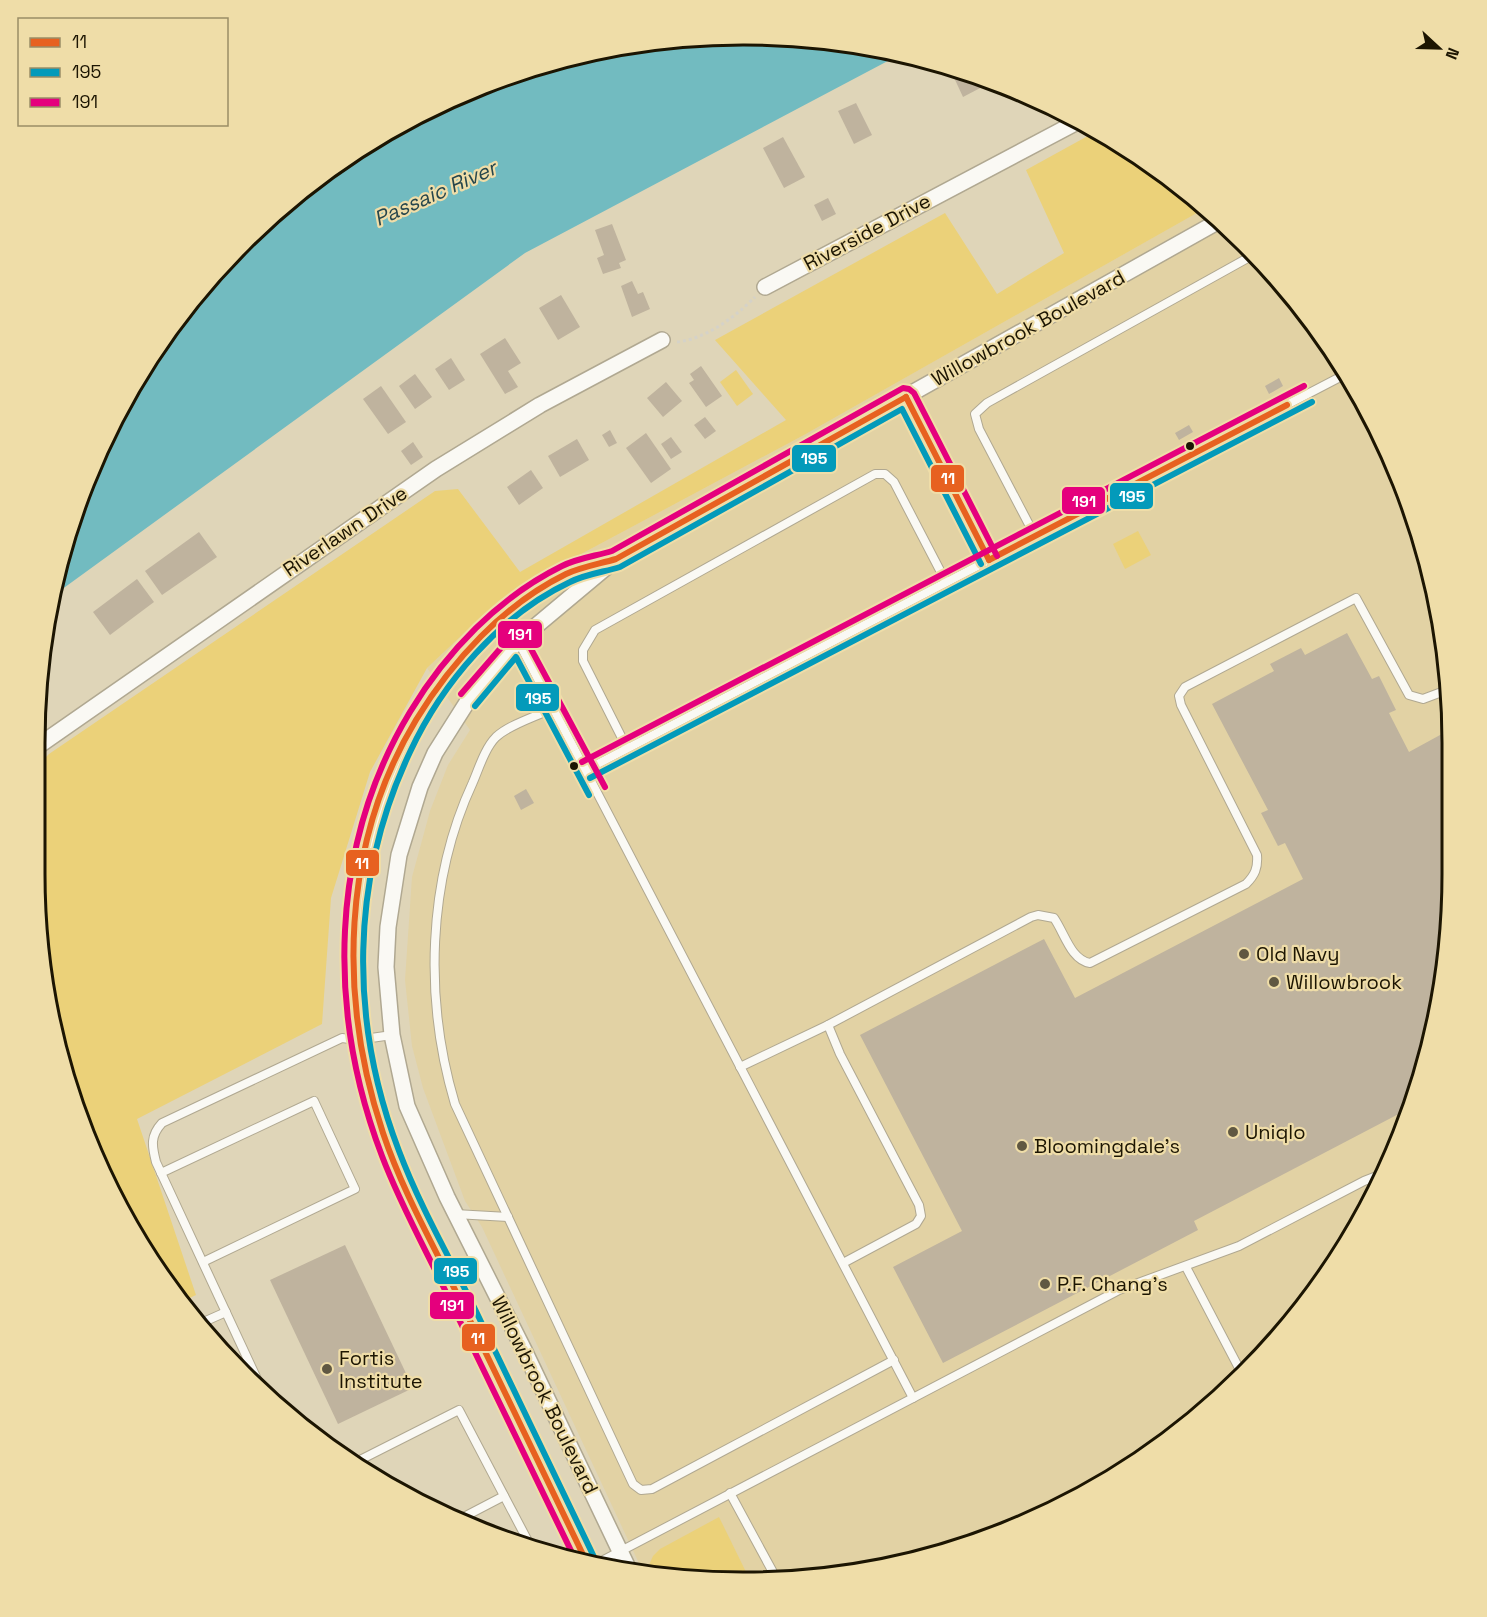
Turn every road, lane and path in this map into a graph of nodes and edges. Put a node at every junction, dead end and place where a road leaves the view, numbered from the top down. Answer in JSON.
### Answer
{"nodes":[{"id":1,"x":1069,"y":126,"type":"edge"},
{"id":2,"x":1211,"y":225,"type":"edge"},
{"id":3,"x":1246,"y":259,"type":"edge"},
{"id":4,"x":765,"y":287,"type":"joint"},
{"id":5,"x":662,"y":340,"type":"joint"},
{"id":6,"x":1338,"y":378,"type":"edge"},
{"id":7,"x":906,"y":397,"type":"junction"},
{"id":8,"x":1035,"y":536,"type":"junction"},
{"id":9,"x":616,"y":559,"type":"junction"},
{"id":10,"x":989,"y":560,"type":"junction"},
{"id":11,"x":946,"y":582,"type":"junction"},
{"id":12,"x":518,"y":641,"type":"junction"},
{"id":13,"x":1440,"y":692,"type":"edge"},
{"id":14,"x":554,"y":708,"type":"junction"},
{"id":15,"x":45,"y":741,"type":"edge"},
{"id":16,"x":627,"y":748,"type":"junction"},
{"id":17,"x":586,"y":770,"type":"junction"},
{"id":18,"x":828,"y":1025,"type":"junction"},
{"id":19,"x":392,"y":1035,"type":"junction"},
{"id":20,"x":357,"y":1040,"type":"junction"},
{"id":21,"x":740,"y":1067,"type":"junction"},
{"id":22,"x":161,"y":1173,"type":"junction"},
{"id":23,"x":1372,"y":1178,"type":"edge"},
{"id":24,"x":455,"y":1214,"type":"junction"},
{"id":25,"x":508,"y":1217,"type":"junction"},
{"id":26,"x":203,"y":1262,"type":"junction"},
{"id":27,"x":844,"y":1262,"type":"junction"},
{"id":28,"x":1186,"y":1267,"type":"junction"},
{"id":29,"x":226,"y":1311,"type":"junction"},
{"id":30,"x":207,"y":1320,"type":"edge"},
{"id":31,"x":894,"y":1360,"type":"junction"},
{"id":32,"x":1238,"y":1366,"type":"edge"},
{"id":33,"x":253,"y":1370,"type":"edge"},
{"id":34,"x":913,"y":1398,"type":"junction"},
{"id":35,"x":363,"y":1459,"type":"edge"},
{"id":36,"x":730,"y":1493,"type":"junction"},
{"id":37,"x":504,"y":1496,"type":"junction"},
{"id":38,"x":467,"y":1515,"type":"edge"},
{"id":39,"x":526,"y":1537,"type":"edge"},
{"id":40,"x":620,"y":1551,"type":"junction"},
{"id":41,"x":582,"y":1553,"type":"edge"},
{"id":42,"x":606,"y":1559,"type":"edge"},
{"id":43,"x":625,"y":1562,"type":"edge"},
{"id":44,"x":772,"y":1571,"type":"edge"}],
"edges":[{"from":1,"to":4,"type":"street","name":"Riverside Drive"},
{"from":2,"to":7,"type":"street","name":"Willowbrook Boulevard"},
{"from":3,"to":8,"type":"lane"},
{"from":4,"to":5,"type":"path"},
{"from":5,"to":15,"type":"street","name":"Riverlawn Drive"},
{"from":6,"to":8,"type":"lane"},
{"from":7,"to":9,"type":"street","name":"Willowbrook Boulevard"},
{"from":7,"to":10,"type":"lane"},
{"from":8,"to":10,"type":"lane"},
{"from":9,"to":12,"type":"street","name":"Willowbrook Boulevard"},
{"from":9,"to":20,"type":"street","name":"Willowbrook Boulevard"},
{"from":10,"to":11,"type":"lane"},
{"from":11,"to":16,"type":"lane"},
{"from":11,"to":16,"type":"lane"},
{"from":12,"to":14,"type":"lane"},
{"from":12,"to":19,"type":"street","name":"Willowbrook Boulevard"},
{"from":13,"to":18,"type":"lane"},
{"from":14,"to":17,"type":"lane"},
{"from":14,"to":25,"type":"lane"},
{"from":16,"to":17,"type":"lane"},
{"from":17,"to":21,"type":"lane"},
{"from":18,"to":21,"type":"lane"},
{"from":18,"to":27,"type":"lane"},
{"from":19,"to":20,"type":"lane"},
{"from":19,"to":24,"type":"street","name":"Willowbrook Boulevard"},
{"from":20,"to":22,"type":"lane"},
{"from":20,"to":41,"type":"street","name":"Willowbrook Boulevard"},
{"from":21,"to":27,"type":"lane"},
{"from":22,"to":26,"type":"lane"},
{"from":22,"to":26,"type":"lane"},
{"from":23,"to":28,"type":"lane"},
{"from":24,"to":25,"type":"lane"},
{"from":24,"to":40,"type":"street","name":"Willowbrook Boulevard"},
{"from":25,"to":31,"type":"lane"},
{"from":26,"to":29,"type":"lane"},
{"from":27,"to":31,"type":"lane"},
{"from":28,"to":32,"type":"lane"},
{"from":28,"to":34,"type":"lane"},
{"from":29,"to":30,"type":"lane"},
{"from":29,"to":33,"type":"lane"},
{"from":31,"to":34,"type":"lane"},
{"from":34,"to":36,"type":"lane"},
{"from":35,"to":37,"type":"lane"},
{"from":36,"to":40,"type":"lane"},
{"from":36,"to":44,"type":"lane"},
{"from":37,"to":38,"type":"lane"},
{"from":37,"to":39,"type":"lane"},
{"from":40,"to":42,"type":"lane"},
{"from":40,"to":43,"type":"street","name":"Willowbrook Boulevard"}]}
